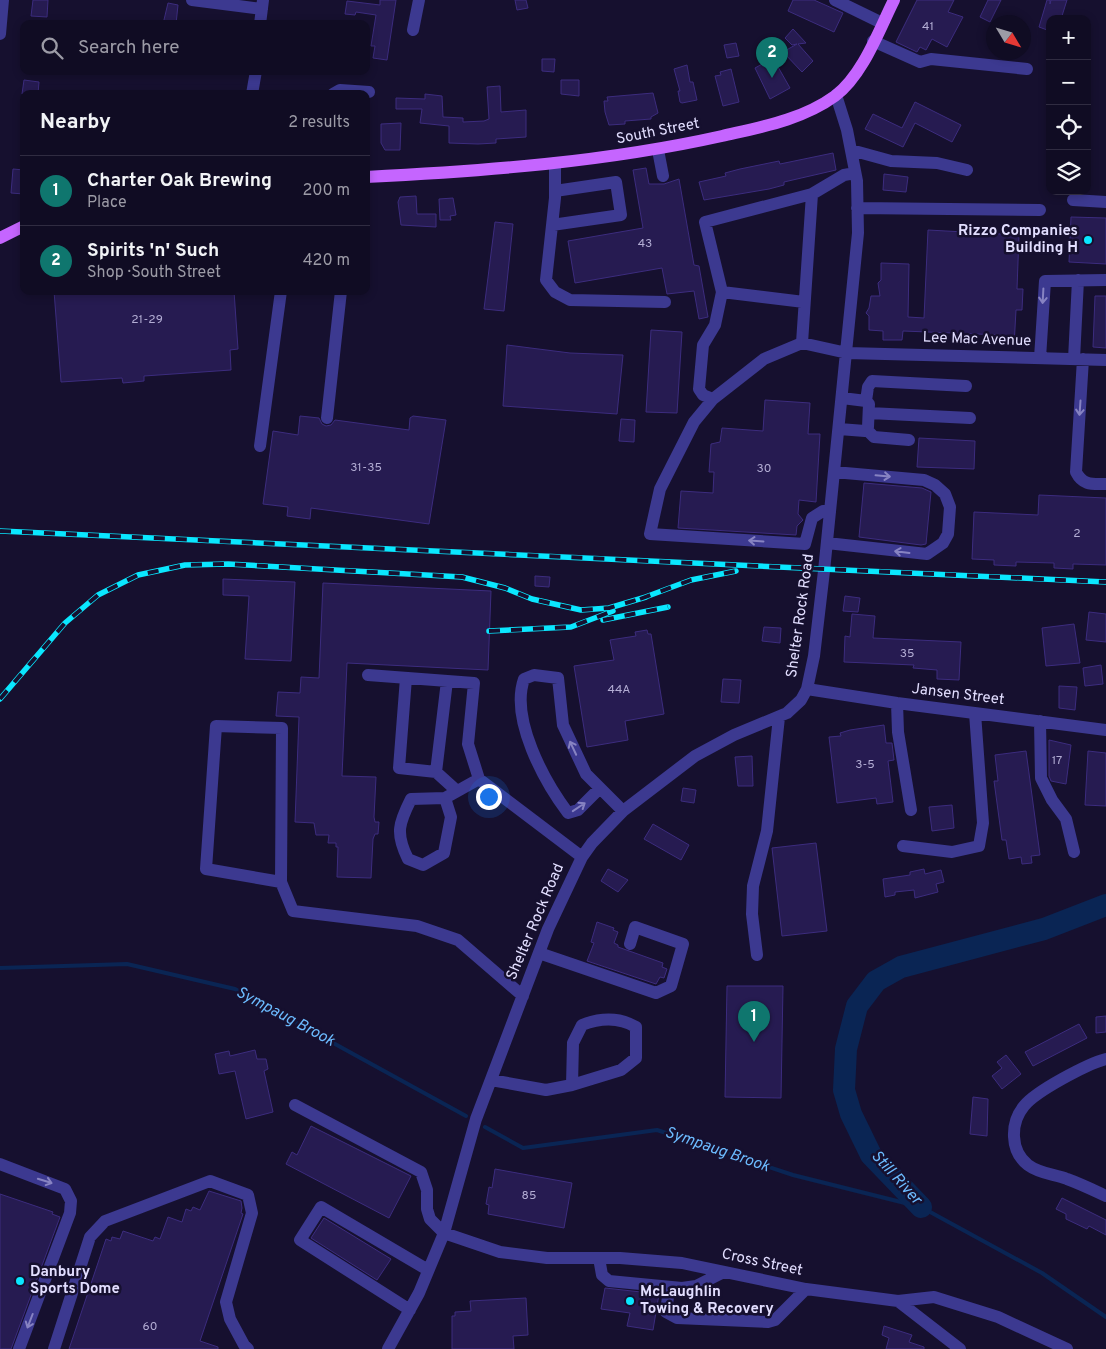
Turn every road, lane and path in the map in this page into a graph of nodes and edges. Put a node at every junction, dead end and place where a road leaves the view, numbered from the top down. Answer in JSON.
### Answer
{"nodes":[{"id":1,"x":3,"y":0,"type":"edge"},
{"id":2,"x":192,"y":0,"type":"edge"},
{"id":3,"x":419,"y":0,"type":"edge"},
{"id":4,"x":894,"y":0,"type":"edge"},
{"id":5,"x":840,"y":1,"type":"edge"},
{"id":6,"x":262,"y":4,"type":"edge"},
{"id":7,"x":260,"y":20,"type":"edge"},
{"id":8,"x":882,"y":23,"type":"junction"},
{"id":9,"x":413,"y":30,"type":"dead end"},
{"id":10,"x":0,"y":34,"type":"edge"},
{"id":11,"x":873,"y":41,"type":"junction"},
{"id":12,"x":1027,"y":69,"type":"dead end"},
{"id":13,"x":255,"y":75,"type":"edge"},
{"id":14,"x":253,"y":90,"type":"edge"},
{"id":15,"x":836,"y":95,"type":"junction"},
{"id":16,"x":658,"y":150,"type":"junction"},
{"id":17,"x":851,"y":150,"type":"junction"},
{"id":18,"x":555,"y":163,"type":"junction"},
{"id":19,"x":967,"y":170,"type":"dead end"},
{"id":20,"x":856,"y":173,"type":"junction"},
{"id":21,"x":663,"y":176,"type":"dead end"},
{"id":22,"x":370,"y":177,"type":"edge"},
{"id":23,"x":555,"y":191,"type":"junction"},
{"id":24,"x":812,"y":194,"type":"junction"},
{"id":25,"x":1073,"y":200,"type":"dead end"},
{"id":26,"x":1106,"y":202,"type":"edge"},
{"id":27,"x":857,"y":208,"type":"junction"},
{"id":28,"x":1040,"y":210,"type":"dead end"},
{"id":29,"x":552,"y":225,"type":"junction"},
{"id":30,"x":20,"y":228,"type":"edge"},
{"id":31,"x":0,"y":238,"type":"edge"},
{"id":32,"x":1078,"y":280,"type":"junction"},
{"id":33,"x":1106,"y":280,"type":"edge"},
{"id":34,"x":722,"y":292,"type":"junction"},
{"id":35,"x":280,"y":295,"type":"edge"},
{"id":36,"x":340,"y":295,"type":"edge"},
{"id":37,"x":665,"y":302,"type":"dead end"},
{"id":38,"x":804,"y":302,"type":"junction"},
{"id":39,"x":802,"y":343,"type":"junction"},
{"id":40,"x":847,"y":352,"type":"junction"},
{"id":41,"x":1040,"y":358,"type":"junction"},
{"id":42,"x":1079,"y":359,"type":"junction"},
{"id":43,"x":1106,"y":360,"type":"edge"},
{"id":44,"x":966,"y":386,"type":"dead end"},
{"id":45,"x":842,"y":398,"type":"junction"},
{"id":46,"x":713,"y":399,"type":"junction"},
{"id":47,"x":867,"y":407,"type":"junction"},
{"id":48,"x":327,"y":418,"type":"dead end"},
{"id":49,"x":970,"y":418,"type":"dead end"},
{"id":50,"x":866,"y":429,"type":"junction"},
{"id":51,"x":839,"y":430,"type":"junction"},
{"id":52,"x":909,"y":440,"type":"dead end"},
{"id":53,"x":260,"y":446,"type":"dead end"},
{"id":54,"x":834,"y":472,"type":"junction"},
{"id":55,"x":1106,"y":484,"type":"edge"},
{"id":56,"x":830,"y":512,"type":"junction"},
{"id":57,"x":827,"y":543,"type":"junction"},
{"id":58,"x":368,"y":675,"type":"dead end"},
{"id":59,"x":406,"y":678,"type":"junction"},
{"id":60,"x":447,"y":681,"type":"junction"},
{"id":61,"x":807,"y":689,"type":"junction"},
{"id":62,"x":897,"y":703,"type":"junction"},
{"id":63,"x":976,"y":713,"type":"junction"},
{"id":64,"x":779,"y":717,"type":"junction"},
{"id":65,"x":1040,"y":722,"type":"junction"},
{"id":66,"x":1106,"y":730,"type":"edge"},
{"id":67,"x":436,"y":772,"type":"junction"},
{"id":68,"x":479,"y":779,"type":"junction"},
{"id":69,"x":600,"y":788,"type":"junction"},
{"id":70,"x":457,"y":791,"type":"junction"},
{"id":71,"x":445,"y":798,"type":"junction"},
{"id":72,"x":912,"y":810,"type":"dead end"},
{"id":73,"x":623,"y":811,"type":"junction"},
{"id":74,"x":903,"y":846,"type":"dead end"},
{"id":75,"x":1074,"y":852,"type":"dead end"},
{"id":76,"x":582,"y":857,"type":"junction"},
{"id":77,"x":281,"y":882,"type":"junction"},
{"id":78,"x":630,"y":944,"type":"dead end"},
{"id":79,"x":539,"y":953,"type":"junction"},
{"id":80,"x":757,"y":955,"type":"dead end"},
{"id":81,"x":523,"y":996,"type":"junction"},
{"id":82,"x":1106,"y":1059,"type":"edge"},
{"id":83,"x":491,"y":1080,"type":"junction"},
{"id":84,"x":572,"y":1085,"type":"junction"},
{"id":85,"x":295,"y":1105,"type":"dead end"},
{"id":86,"x":0,"y":1164,"type":"edge"},
{"id":87,"x":1106,"y":1196,"type":"edge"},
{"id":88,"x":444,"y":1233,"type":"junction"},
{"id":89,"x":599,"y":1258,"type":"junction"},
{"id":90,"x":428,"y":1270,"type":"junction"},
{"id":91,"x":724,"y":1272,"type":"junction"},
{"id":92,"x":668,"y":1289,"type":"junction"},
{"id":93,"x":806,"y":1289,"type":"junction"},
{"id":94,"x":898,"y":1301,"type":"junction"},
{"id":95,"x":410,"y":1310,"type":"junction"},
{"id":96,"x":387,"y":1348,"type":"edge"},
{"id":97,"x":19,"y":1349,"type":"edge"},
{"id":98,"x":54,"y":1349,"type":"edge"},
{"id":99,"x":248,"y":1349,"type":"edge"},
{"id":100,"x":960,"y":1349,"type":"edge"},
{"id":101,"x":1067,"y":1349,"type":"edge"}],
"edges":[{"from":1,"to":10,"type":"street"},
{"from":2,"to":6,"type":"street"},
{"from":3,"to":9,"type":"street"},
{"from":4,"to":8,"type":"main road","name":"South Street"},
{"from":5,"to":8,"type":"street"},
{"from":6,"to":7,"type":"street"},
{"from":8,"to":11,"type":"main road","name":"South Street"},
{"from":11,"to":12,"type":"street"},
{"from":11,"to":15,"type":"main road","name":"South Street"},
{"from":13,"to":14,"type":"street"},
{"from":15,"to":16,"type":"main road","name":"South Street"},
{"from":15,"to":17,"type":"street","name":"Shelter Rock Road"},
{"from":16,"to":18,"type":"main road","name":"South Street"},
{"from":16,"to":21,"type":"street"},
{"from":17,"to":19,"type":"street"},
{"from":17,"to":20,"type":"street","name":"Shelter Rock Road"},
{"from":18,"to":22,"type":"main road","name":"South Street"},
{"from":18,"to":23,"type":"street"},
{"from":20,"to":24,"type":"street"},
{"from":20,"to":27,"type":"street","name":"Shelter Rock Road"},
{"from":23,"to":29,"type":"street"},
{"from":23,"to":29,"type":"street"},
{"from":24,"to":34,"type":"street"},
{"from":24,"to":38,"type":"street"},
{"from":25,"to":26,"type":"street"},
{"from":27,"to":28,"type":"street"},
{"from":27,"to":40,"type":"street","name":"Shelter Rock Road"},
{"from":29,"to":37,"type":"street"},
{"from":30,"to":31,"type":"main road"},
{"from":32,"to":33,"type":"street"},
{"from":32,"to":41,"type":"street","one_way":true},
{"from":32,"to":42,"type":"street"},
{"from":34,"to":38,"type":"street"},
{"from":34,"to":46,"type":"street"},
{"from":35,"to":53,"type":"street"},
{"from":36,"to":48,"type":"street"},
{"from":38,"to":39,"type":"street"},
{"from":39,"to":40,"type":"street","name":"Lee Mac Avenue"},
{"from":39,"to":46,"type":"street"},
{"from":40,"to":41,"type":"street","name":"Lee Mac Avenue"},
{"from":40,"to":45,"type":"street","name":"Shelter Rock Road"},
{"from":41,"to":42,"type":"street","name":"Lee Mac Avenue"},
{"from":42,"to":43,"type":"street","name":"Lee Mac Avenue"},
{"from":42,"to":55,"type":"street","one_way":true},
{"from":44,"to":47,"type":"street"},
{"from":45,"to":47,"type":"street"},
{"from":45,"to":51,"type":"street","name":"Shelter Rock Road"},
{"from":56,"to":46,"type":"street","one_way":true},
{"from":47,"to":49,"type":"street"},
{"from":47,"to":50,"type":"street"},
{"from":50,"to":51,"type":"street"},
{"from":50,"to":52,"type":"street"},
{"from":51,"to":54,"type":"street","name":"Shelter Rock Road"},
{"from":54,"to":56,"type":"street","name":"Shelter Rock Road"},
{"from":54,"to":57,"type":"street","one_way":true},
{"from":56,"to":57,"type":"street","name":"Shelter Rock Road"},
{"from":57,"to":61,"type":"street","name":"Shelter Rock Road"},
{"from":58,"to":59,"type":"street"},
{"from":59,"to":60,"type":"street"},
{"from":59,"to":67,"type":"street"},
{"from":60,"to":67,"type":"street"},
{"from":60,"to":68,"type":"street"},
{"from":61,"to":62,"type":"street","name":"Jansen Street"},
{"from":61,"to":64,"type":"street","name":"Shelter Rock Road"},
{"from":62,"to":63,"type":"street","name":"Jansen Street"},
{"from":62,"to":72,"type":"street"},
{"from":63,"to":65,"type":"street","name":"Jansen Street"},
{"from":63,"to":74,"type":"street"},
{"from":64,"to":73,"type":"street","name":"Shelter Rock Road"},
{"from":64,"to":80,"type":"street"},
{"from":65,"to":66,"type":"street","name":"Jansen Street"},
{"from":65,"to":75,"type":"street"},
{"from":67,"to":70,"type":"street"},
{"from":68,"to":70,"type":"street"},
{"from":68,"to":76,"type":"street"},
{"from":69,"to":69,"type":"street","one_way":true},
{"from":69,"to":73,"type":"street"},
{"from":70,"to":71,"type":"street"},
{"from":71,"to":71,"type":"street"},
{"from":73,"to":76,"type":"street","name":"Shelter Rock Road"},
{"from":76,"to":79,"type":"street","name":"Shelter Rock Road"},
{"from":77,"to":77,"type":"street"},
{"from":77,"to":81,"type":"street"},
{"from":78,"to":79,"type":"street"},
{"from":79,"to":81,"type":"street","name":"Shelter Rock Road"},
{"from":81,"to":83,"type":"street","name":"Shelter Rock Road"},
{"from":82,"to":87,"type":"street"},
{"from":83,"to":84,"type":"street"},
{"from":83,"to":88,"type":"street","name":"Shelter Rock Road"},
{"from":84,"to":84,"type":"street"},
{"from":85,"to":88,"type":"street"},
{"from":86,"to":97,"type":"street","one_way":true},
{"from":88,"to":89,"type":"street","name":"Cross Street"},
{"from":88,"to":90,"type":"street","name":"Shelter Rock Road"},
{"from":89,"to":91,"type":"street","name":"Cross Street"},
{"from":89,"to":92,"type":"street"},
{"from":90,"to":95,"type":"street","name":"Shelter Rock Road"},
{"from":90,"to":95,"type":"street"},
{"from":91,"to":92,"type":"street"},
{"from":91,"to":93,"type":"street","name":"Cross Street"},
{"from":92,"to":93,"type":"street"},
{"from":93,"to":94,"type":"street","name":"Cross Street"},
{"from":94,"to":100,"type":"street"},
{"from":94,"to":101,"type":"street","name":"Cross Street"},
{"from":95,"to":96,"type":"street","name":"Shelter Rock Road"},
{"from":98,"to":99,"type":"street"}]}
